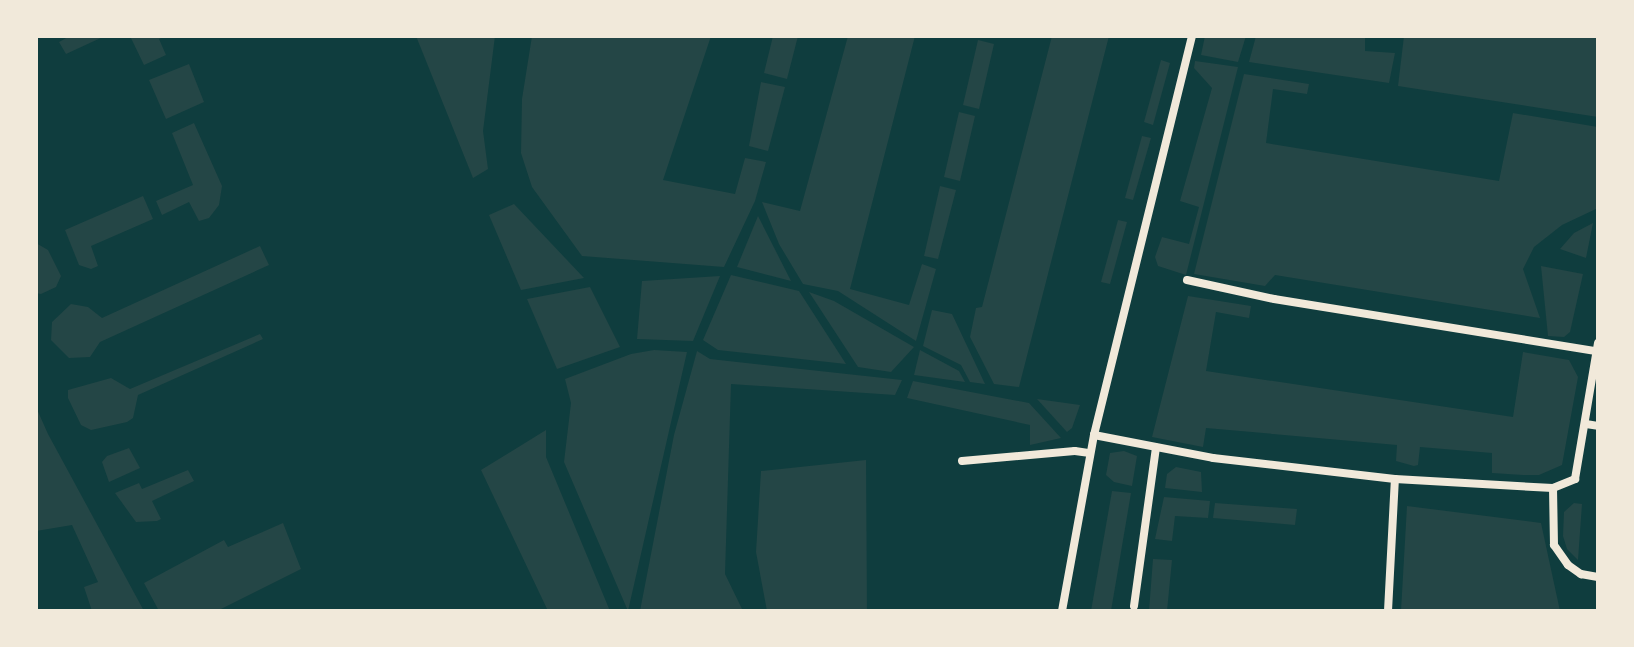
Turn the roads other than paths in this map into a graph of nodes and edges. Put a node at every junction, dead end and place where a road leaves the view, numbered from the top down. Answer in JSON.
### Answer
{"nodes":[{"id":1,"x":1192,"y":36,"type":"edge"},
{"id":2,"x":1187,"y":280,"type":"dead end"},
{"id":3,"x":1597,"y":347,"type":"edge"},
{"id":4,"x":1586,"y":424,"type":"junction"},
{"id":5,"x":1598,"y":426,"type":"edge"},
{"id":6,"x":1094,"y":435,"type":"junction"},
{"id":7,"x":1156,"y":448,"type":"junction"},
{"id":8,"x":1090,"y":453,"type":"junction"},
{"id":9,"x":962,"y":461,"type":"dead end"},
{"id":10,"x":1395,"y":479,"type":"junction"},
{"id":11,"x":1553,"y":488,"type":"junction"},
{"id":12,"x":1598,"y":577,"type":"edge"},
{"id":13,"x":1134,"y":606,"type":"dead end"},
{"id":14,"x":1062,"y":611,"type":"edge"},
{"id":15,"x":1388,"y":611,"type":"edge"}],
"edges":[{"from":1,"to":6,"type":"street"},
{"from":2,"to":3,"type":"street"},
{"from":3,"to":4,"type":"street"},
{"from":4,"to":5,"type":"street"},
{"from":4,"to":11,"type":"street"},
{"from":6,"to":7,"type":"street"},
{"from":6,"to":8,"type":"street"},
{"from":7,"to":10,"type":"street"},
{"from":7,"to":13,"type":"street"},
{"from":8,"to":9,"type":"street"},
{"from":8,"to":14,"type":"street"},
{"from":10,"to":11,"type":"street"},
{"from":10,"to":15,"type":"street"},
{"from":11,"to":12,"type":"street"}]}
